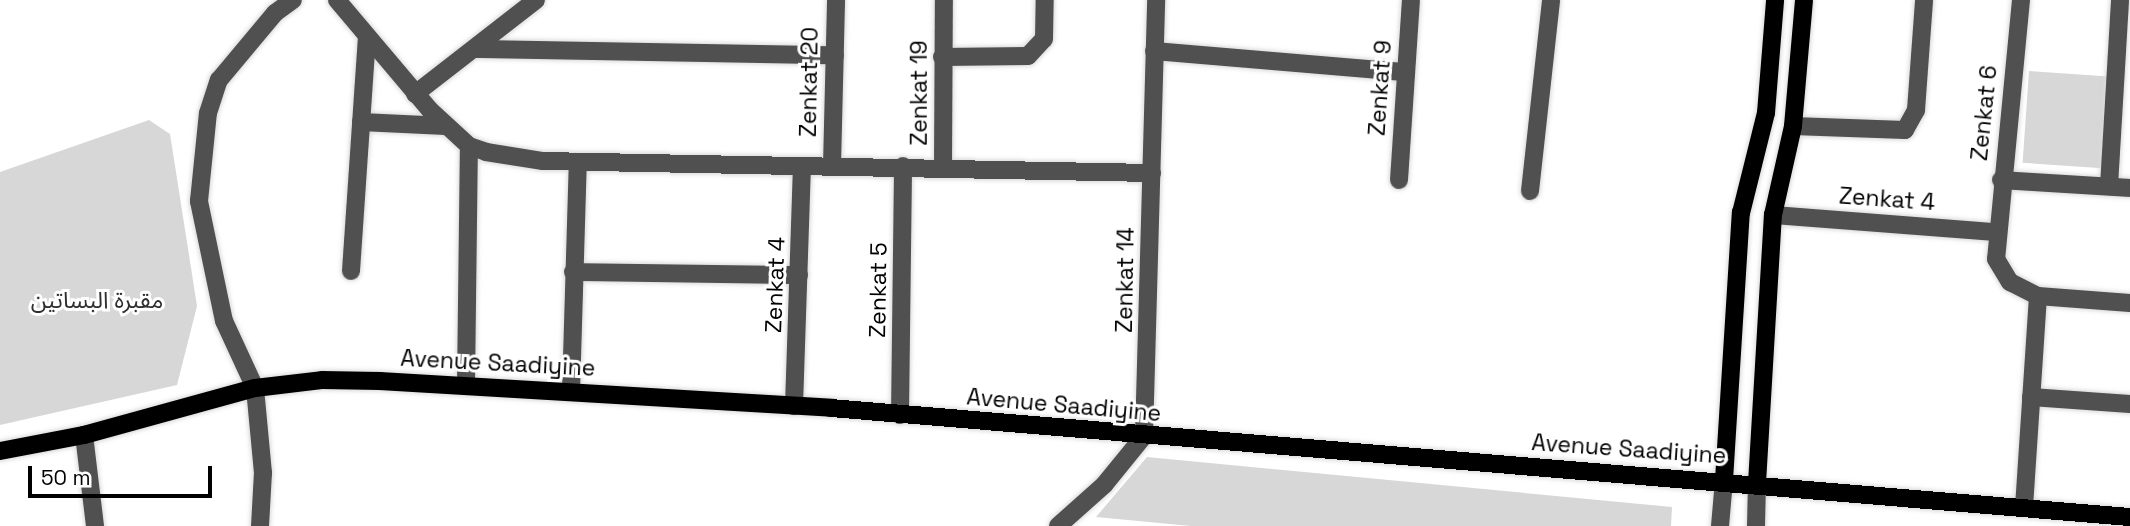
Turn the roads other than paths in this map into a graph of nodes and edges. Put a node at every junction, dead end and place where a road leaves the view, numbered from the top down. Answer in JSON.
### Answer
{"nodes":[{"id":1,"x":293,"y":0,"type":"edge"},
{"id":2,"x":337,"y":0,"type":"edge"},
{"id":3,"x":536,"y":0,"type":"edge"},
{"id":4,"x":836,"y":0,"type":"edge"},
{"id":5,"x":944,"y":0,"type":"edge"},
{"id":6,"x":1045,"y":0,"type":"edge"},
{"id":7,"x":1156,"y":0,"type":"edge"},
{"id":8,"x":1411,"y":0,"type":"edge"},
{"id":9,"x":1551,"y":0,"type":"edge"},
{"id":10,"x":1775,"y":0,"type":"edge"},
{"id":11,"x":1804,"y":0,"type":"edge"},
{"id":12,"x":1924,"y":0,"type":"edge"},
{"id":13,"x":2021,"y":0,"type":"edge"},
{"id":14,"x":2120,"y":0,"type":"edge"},
{"id":15,"x":366,"y":37,"type":"junction"},
{"id":16,"x":475,"y":49,"type":"junction"},
{"id":17,"x":1154,"y":51,"type":"junction"},
{"id":18,"x":835,"y":55,"type":"junction"},
{"id":19,"x":942,"y":57,"type":"junction"},
{"id":20,"x":1406,"y":72,"type":"junction"},
{"id":21,"x":415,"y":94,"type":"junction"},
{"id":22,"x":361,"y":122,"type":"junction"},
{"id":23,"x":446,"y":126,"type":"junction"},
{"id":24,"x":1793,"y":126,"type":"junction"},
{"id":25,"x":469,"y":146,"type":"junction"},
{"id":26,"x":578,"y":162,"type":"junction"},
{"id":27,"x":802,"y":166,"type":"junction"},
{"id":28,"x":832,"y":166,"type":"junction"},
{"id":29,"x":903,"y":166,"type":"junction"},
{"id":30,"x":943,"y":167,"type":"junction"},
{"id":31,"x":1152,"y":173,"type":"junction"},
{"id":32,"x":1399,"y":180,"type":"dead end"},
{"id":33,"x":2001,"y":180,"type":"junction"},
{"id":34,"x":2109,"y":186,"type":"junction"},
{"id":35,"x":2130,"y":188,"type":"edge"},
{"id":36,"x":1530,"y":191,"type":"dead end"},
{"id":37,"x":1773,"y":215,"type":"junction"},
{"id":38,"x":1996,"y":232,"type":"junction"},
{"id":39,"x":351,"y":271,"type":"dead end"},
{"id":40,"x":573,"y":272,"type":"junction"},
{"id":41,"x":799,"y":275,"type":"junction"},
{"id":42,"x":2038,"y":296,"type":"junction"},
{"id":43,"x":2130,"y":303,"type":"edge"},
{"id":44,"x":466,"y":384,"type":"junction"},
{"id":45,"x":255,"y":388,"type":"junction"},
{"id":46,"x":571,"y":392,"type":"junction"},
{"id":47,"x":2031,"y":397,"type":"junction"},
{"id":48,"x":2130,"y":404,"type":"edge"},
{"id":49,"x":794,"y":406,"type":"junction"},
{"id":50,"x":900,"y":415,"type":"junction"},
{"id":51,"x":84,"y":435,"type":"junction"},
{"id":52,"x":1144,"y":436,"type":"junction"},
{"id":53,"x":0,"y":451,"type":"edge"},
{"id":54,"x":1724,"y":480,"type":"junction"},
{"id":55,"x":1757,"y":483,"type":"junction"},
{"id":56,"x":2024,"y":507,"type":"junction"},
{"id":57,"x":2130,"y":517,"type":"edge"},
{"id":58,"x":95,"y":526,"type":"edge"},
{"id":59,"x":260,"y":526,"type":"edge"},
{"id":60,"x":1058,"y":526,"type":"edge"},
{"id":61,"x":1720,"y":526,"type":"edge"},
{"id":62,"x":1756,"y":526,"type":"edge"}],
"edges":[{"from":1,"to":45,"type":"street"},
{"from":2,"to":15,"type":"street"},
{"from":3,"to":16,"type":"street"},
{"from":4,"to":18,"type":"street","name":"Zenkat 20"},
{"from":5,"to":19,"type":"street","name":"Zenkat 19"},
{"from":6,"to":19,"type":"street"},
{"from":7,"to":17,"type":"street","name":"Zenkat 14"},
{"from":8,"to":20,"type":"street","name":"Zenkat 9"},
{"from":9,"to":36,"type":"street"},
{"from":10,"to":54,"type":"main road"},
{"from":11,"to":24,"type":"main road"},
{"from":12,"to":24,"type":"street"},
{"from":13,"to":33,"type":"street","name":"Zenkat 6"},
{"from":14,"to":34,"type":"street"},
{"from":15,"to":21,"type":"street"},
{"from":15,"to":22,"type":"street"},
{"from":16,"to":18,"type":"street"},
{"from":16,"to":21,"type":"street"},
{"from":17,"to":20,"type":"street"},
{"from":17,"to":31,"type":"street","name":"Zenkat 14"},
{"from":18,"to":28,"type":"street","name":"Zenkat 20"},
{"from":19,"to":30,"type":"street","name":"Zenkat 19"},
{"from":20,"to":32,"type":"street","name":"Zenkat 9"},
{"from":21,"to":23,"type":"street"},
{"from":22,"to":23,"type":"street"},
{"from":22,"to":39,"type":"street"},
{"from":23,"to":25,"type":"street"},
{"from":24,"to":37,"type":"main road"},
{"from":25,"to":26,"type":"street"},
{"from":25,"to":44,"type":"street"},
{"from":26,"to":27,"type":"street"},
{"from":26,"to":40,"type":"street"},
{"from":27,"to":28,"type":"street"},
{"from":27,"to":41,"type":"street","name":"Zenkat 4"},
{"from":28,"to":29,"type":"street"},
{"from":29,"to":30,"type":"street"},
{"from":29,"to":50,"type":"street","name":"Zenkat 5"},
{"from":30,"to":31,"type":"street"},
{"from":31,"to":52,"type":"street","name":"Zenkat 14"},
{"from":33,"to":34,"type":"street"},
{"from":33,"to":38,"type":"street","name":"Zenkat 6"},
{"from":34,"to":35,"type":"street"},
{"from":37,"to":38,"type":"street","name":"Zenkat 4"},
{"from":37,"to":55,"type":"main road"},
{"from":38,"to":42,"type":"street","name":"Zenkat 6"},
{"from":40,"to":41,"type":"street"},
{"from":40,"to":46,"type":"street"},
{"from":41,"to":49,"type":"street","name":"Zenkat 4"},
{"from":42,"to":43,"type":"street"},
{"from":42,"to":47,"type":"street"},
{"from":44,"to":45,"type":"main road","name":"Avenue Saadiyine"},
{"from":44,"to":46,"type":"main road","name":"Avenue Saadiyine"},
{"from":45,"to":51,"type":"main road","name":"Avenue Saadiyine"},
{"from":45,"to":59,"type":"street"},
{"from":46,"to":49,"type":"main road","name":"Avenue Saadiyine"},
{"from":47,"to":48,"type":"street"},
{"from":47,"to":56,"type":"street"},
{"from":49,"to":50,"type":"main road","name":"Avenue Saadiyine"},
{"from":50,"to":52,"type":"main road","name":"Avenue Saadiyine"},
{"from":51,"to":53,"type":"main road","name":"Avenue Saadiyine"},
{"from":51,"to":58,"type":"street"},
{"from":52,"to":54,"type":"main road","name":"Avenue Saadiyine"},
{"from":52,"to":60,"type":"street"},
{"from":54,"to":55,"type":"main road","name":"Avenue Saadiyine"},
{"from":54,"to":61,"type":"street"},
{"from":55,"to":56,"type":"main road","name":"Avenue Saadiyine"},
{"from":55,"to":62,"type":"street"},
{"from":56,"to":57,"type":"main road","name":"Avenue Saadiyine"}]}
